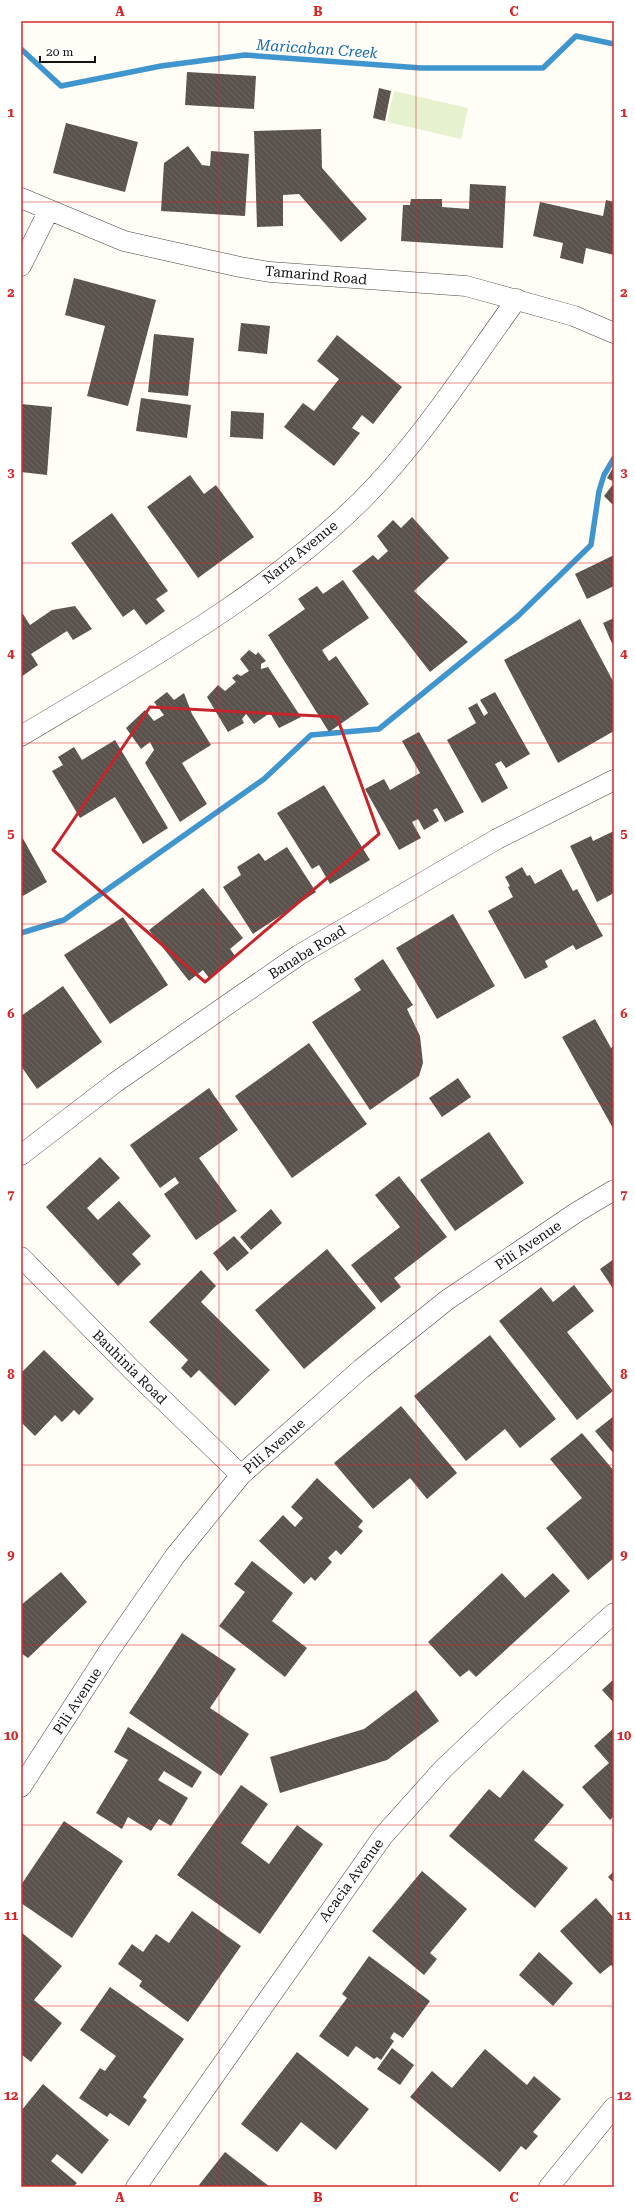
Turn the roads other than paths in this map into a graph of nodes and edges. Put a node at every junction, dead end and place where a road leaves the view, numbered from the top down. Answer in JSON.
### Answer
{"nodes":[{"id":1,"x":21,"y":198,"type":"edge"},
{"id":2,"x":49,"y":210,"type":"junction"},
{"id":3,"x":21,"y":266,"type":"edge"},
{"id":4,"x":517,"y":299,"type":"junction"},
{"id":5,"x":614,"y":333,"type":"edge"},
{"id":6,"x":21,"y":736,"type":"edge"},
{"id":7,"x":614,"y":780,"type":"edge"},
{"id":8,"x":21,"y":1155,"type":"edge"},
{"id":9,"x":614,"y":1190,"type":"edge"},
{"id":10,"x":21,"y":1257,"type":"edge"},
{"id":11,"x":241,"y":1475,"type":"junction"},
{"id":12,"x":614,"y":1613,"type":"edge"},
{"id":13,"x":21,"y":1787,"type":"edge"},
{"id":14,"x":614,"y":2107,"type":"edge"},
{"id":15,"x":136,"y":2187,"type":"edge"},
{"id":16,"x":548,"y":2187,"type":"edge"}],
"edges":[{"from":1,"to":2,"type":"street","name":"Tamarind Road"},
{"from":2,"to":3,"type":"street"},
{"from":2,"to":4,"type":"street","name":"Tamarind Road"},
{"from":4,"to":5,"type":"street","name":"Tamarind Road"},
{"from":4,"to":6,"type":"street","name":"Narra Avenue"},
{"from":7,"to":8,"type":"street","name":"Banaba Road"},
{"from":9,"to":11,"type":"street","name":"Pili Avenue"},
{"from":10,"to":11,"type":"street","name":"Bauhinia Road"},
{"from":11,"to":13,"type":"street","name":"Pili Avenue"},
{"from":12,"to":15,"type":"street","name":"Acacia Avenue"},
{"from":14,"to":16,"type":"street"}]}
